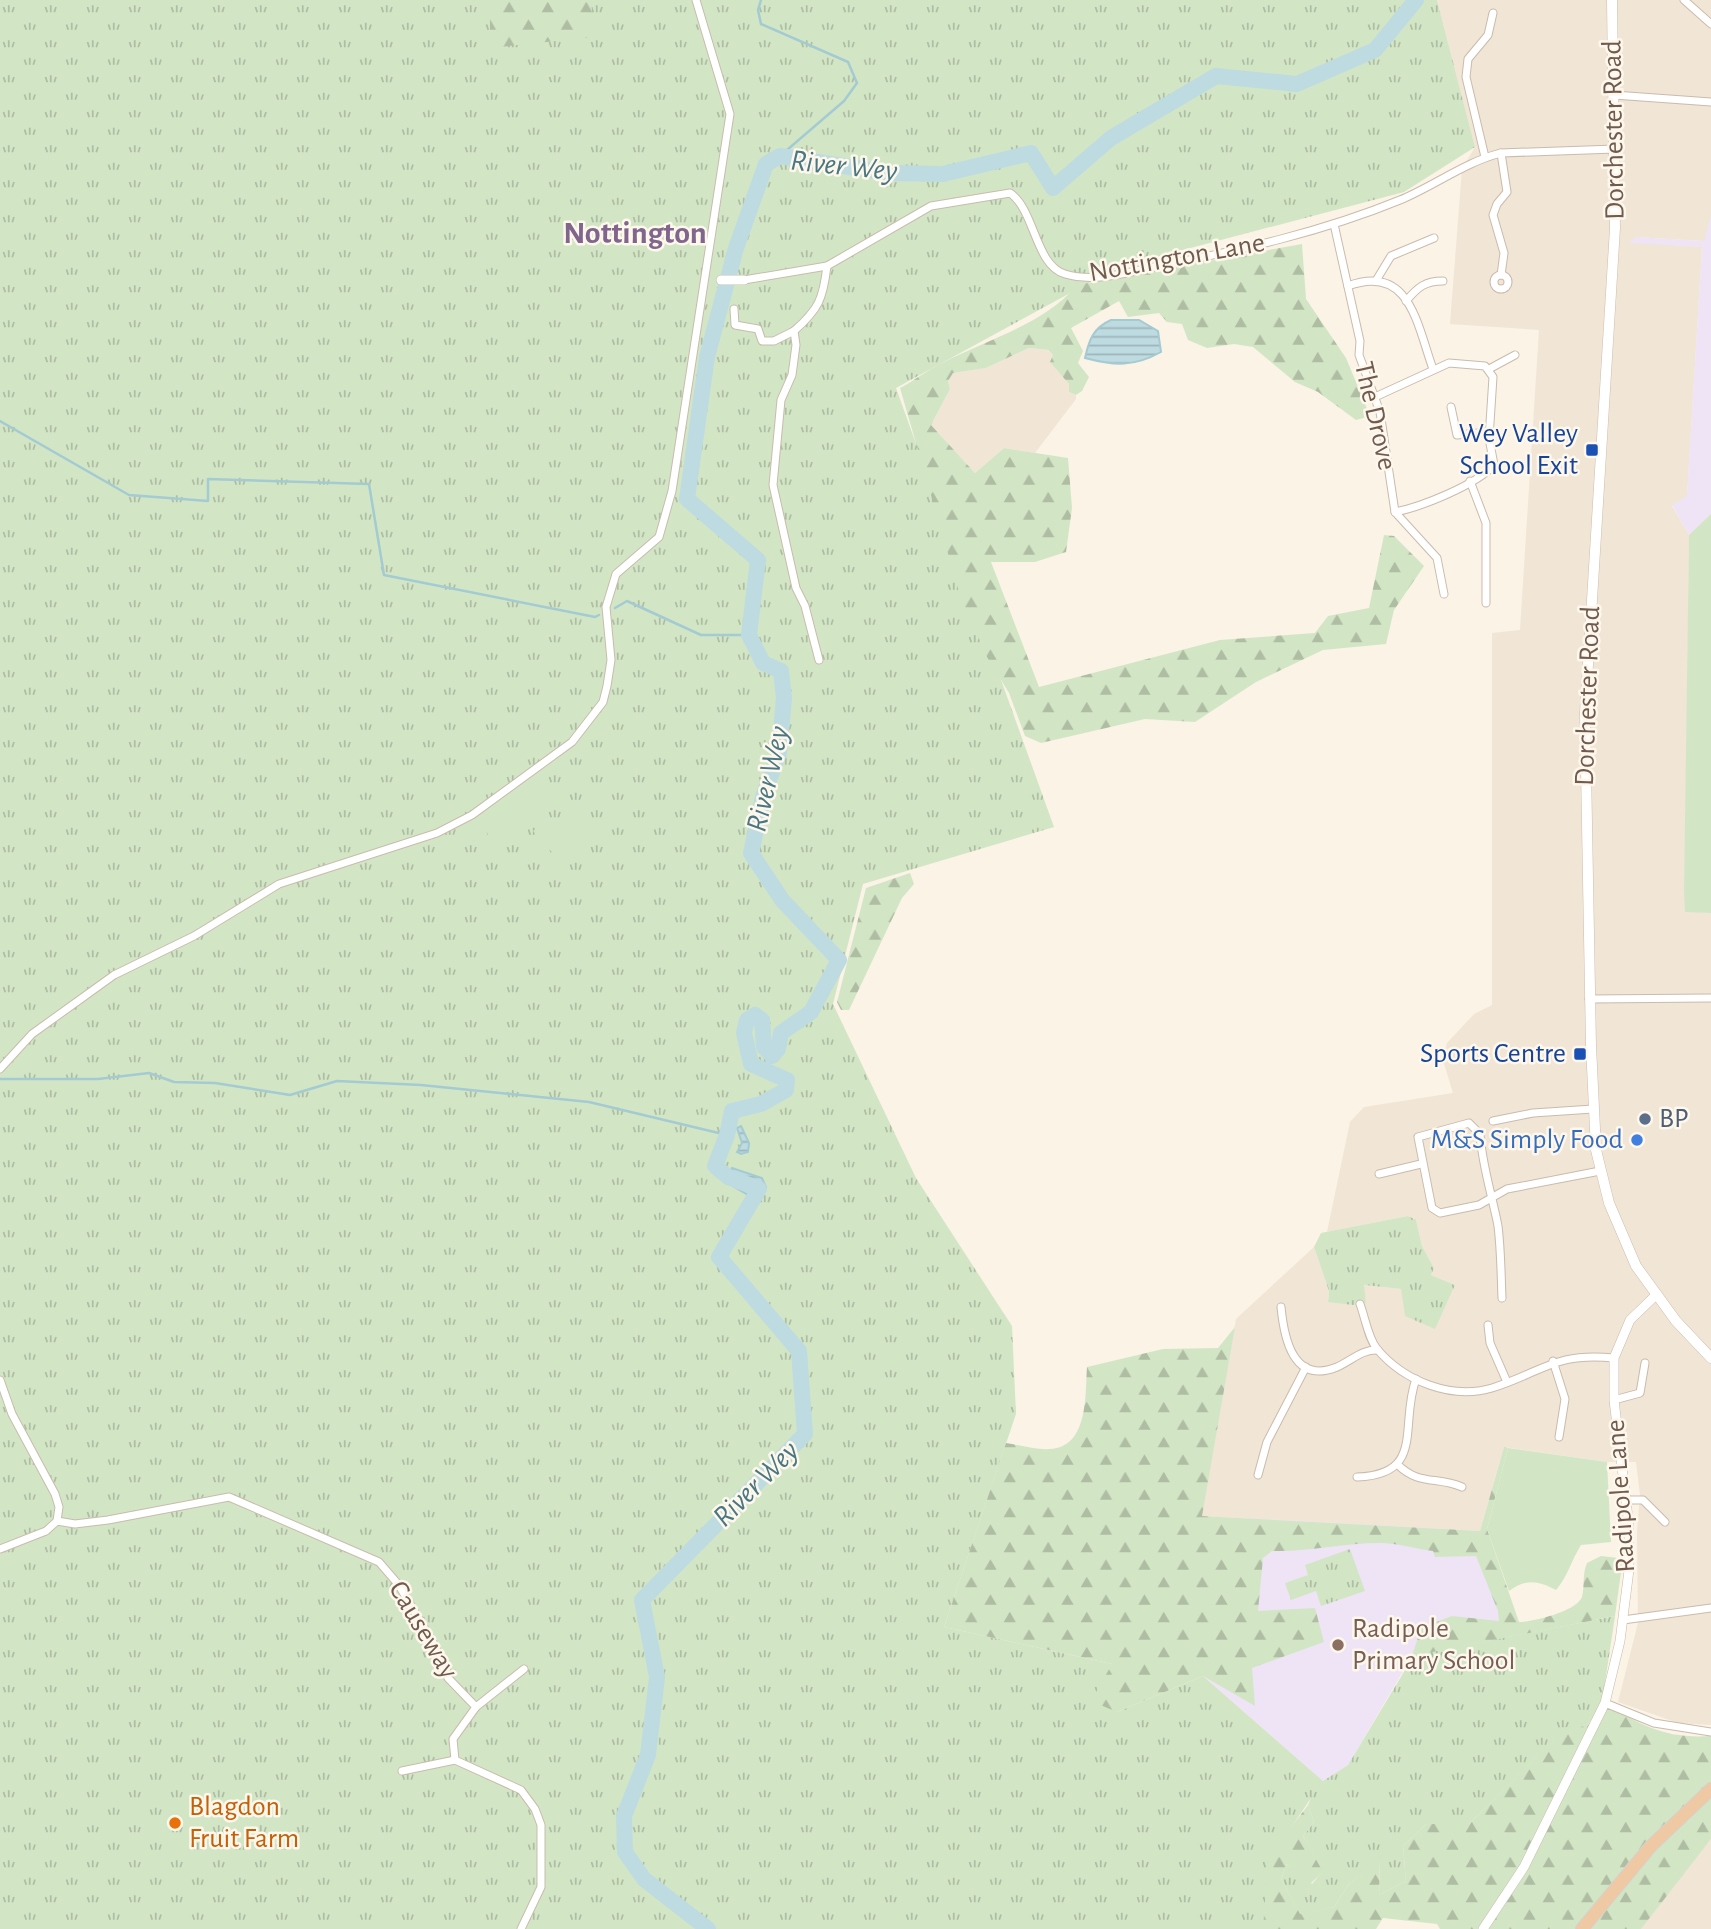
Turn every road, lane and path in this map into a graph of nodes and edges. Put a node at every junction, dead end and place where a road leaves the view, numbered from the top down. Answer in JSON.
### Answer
{"nodes":[{"id":1,"x":696,"y":0,"type":"edge"},
{"id":2,"x":1612,"y":0,"type":"edge"},
{"id":3,"x":1684,"y":0,"type":"edge"},
{"id":4,"x":1493,"y":13,"type":"dead end"},
{"id":5,"x":1711,"y":24,"type":"edge"},
{"id":6,"x":1614,"y":95,"type":"junction"},
{"id":7,"x":1711,"y":102,"type":"edge"},
{"id":8,"x":1615,"y":149,"type":"junction"},
{"id":9,"x":1501,"y":153,"type":"junction"},
{"id":10,"x":1485,"y":157,"type":"junction"},
{"id":11,"x":1334,"y":224,"type":"junction"},
{"id":12,"x":1434,"y":238,"type":"dead end"},
{"id":13,"x":827,"y":266,"type":"junction"},
{"id":14,"x":706,"y":274,"type":"junction"},
{"id":15,"x":1501,"y":275,"type":"dead end"},
{"id":16,"x":1377,"y":279,"type":"junction"},
{"id":17,"x":721,"y":280,"type":"joint"},
{"id":18,"x":744,"y":280,"type":"joint"},
{"id":19,"x":1443,"y":281,"type":"dead end"},
{"id":20,"x":1348,"y":286,"type":"junction"},
{"id":21,"x":1406,"y":301,"type":"junction"},
{"id":22,"x":734,"y":309,"type":"dead end"},
{"id":23,"x":793,"y":331,"type":"junction"},
{"id":24,"x":1515,"y":355,"type":"dead end"},
{"id":25,"x":1433,"y":369,"type":"junction"},
{"id":26,"x":1489,"y":369,"type":"junction"},
{"id":27,"x":1375,"y":397,"type":"junction"},
{"id":28,"x":1451,"y":407,"type":"dead end"},
{"id":29,"x":1489,"y":432,"type":"junction"},
{"id":30,"x":1470,"y":481,"type":"junction"},
{"id":31,"x":1395,"y":512,"type":"junction"},
{"id":32,"x":1444,"y":594,"type":"dead end"},
{"id":33,"x":1486,"y":603,"type":"dead end"},
{"id":34,"x":818,"y":660,"type":"dead end"},
{"id":35,"x":1711,"y":998,"type":"edge"},
{"id":36,"x":1590,"y":999,"type":"junction"},
{"id":37,"x":0,"y":1069,"type":"edge"},
{"id":38,"x":1593,"y":1109,"type":"junction"},
{"id":39,"x":1493,"y":1121,"type":"dead end"},
{"id":40,"x":1421,"y":1164,"type":"junction"},
{"id":41,"x":1600,"y":1171,"type":"junction"},
{"id":42,"x":1379,"y":1174,"type":"dead end"},
{"id":43,"x":1491,"y":1198,"type":"junction"},
{"id":44,"x":1656,"y":1295,"type":"junction"},
{"id":45,"x":1502,"y":1298,"type":"dead end"},
{"id":46,"x":1360,"y":1304,"type":"dead end"},
{"id":47,"x":1280,"y":1307,"type":"dead end"},
{"id":48,"x":1488,"y":1325,"type":"dead end"},
{"id":49,"x":1378,"y":1350,"type":"junction"},
{"id":50,"x":1615,"y":1358,"type":"junction"},
{"id":51,"x":1711,"y":1358,"type":"edge"},
{"id":52,"x":1553,"y":1361,"type":"junction"},
{"id":53,"x":1644,"y":1363,"type":"dead end"},
{"id":54,"x":1306,"y":1367,"type":"junction"},
{"id":55,"x":1416,"y":1379,"type":"junction"},
{"id":56,"x":0,"y":1380,"type":"edge"},
{"id":57,"x":1507,"y":1382,"type":"junction"},
{"id":58,"x":1614,"y":1400,"type":"junction"},
{"id":59,"x":1559,"y":1437,"type":"dead end"},
{"id":60,"x":1398,"y":1465,"type":"junction"},
{"id":61,"x":1258,"y":1475,"type":"dead end"},
{"id":62,"x":1357,"y":1477,"type":"dead end"},
{"id":63,"x":1462,"y":1487,"type":"dead end"},
{"id":64,"x":1627,"y":1500,"type":"junction"},
{"id":65,"x":57,"y":1521,"type":"junction"},
{"id":66,"x":1665,"y":1522,"type":"dead end"},
{"id":67,"x":0,"y":1549,"type":"edge"},
{"id":68,"x":1711,"y":1608,"type":"edge"},
{"id":69,"x":1623,"y":1620,"type":"junction"},
{"id":70,"x":524,"y":1669,"type":"dead end"},
{"id":71,"x":1605,"y":1703,"type":"junction"},
{"id":72,"x":476,"y":1707,"type":"junction"},
{"id":73,"x":1711,"y":1732,"type":"edge"},
{"id":74,"x":455,"y":1760,"type":"junction"},
{"id":75,"x":402,"y":1771,"type":"dead end"},
{"id":76,"x":1711,"y":1789,"type":"edge"},
{"id":77,"x":521,"y":1929,"type":"edge"},
{"id":78,"x":1483,"y":1929,"type":"edge"},
{"id":79,"x":1582,"y":1929,"type":"edge"}],
"edges":[{"from":1,"to":14,"type":"street"},
{"from":2,"to":6,"type":"main road","name":"Dorchester Road"},
{"from":3,"to":5,"type":"street"},
{"from":4,"to":10,"type":"street"},
{"from":6,"to":7,"type":"street"},
{"from":6,"to":8,"type":"main road","name":"Dorchester Road"},
{"from":8,"to":9,"type":"street","name":"Nottington Lane"},
{"from":8,"to":36,"type":"main road","name":"Dorchester Road"},
{"from":9,"to":10,"type":"street","name":"Nottington Lane"},
{"from":9,"to":15,"type":"street"},
{"from":10,"to":11,"type":"street","name":"Nottington Lane"},
{"from":11,"to":13,"type":"street","name":"Nottington Lane"},
{"from":11,"to":20,"type":"street","name":"The Drove"},
{"from":12,"to":16,"type":"street"},
{"from":13,"to":18,"type":"street","name":"Nottington Lane"},
{"from":13,"to":23,"type":"street"},
{"from":14,"to":17,"type":"street"},
{"from":14,"to":37,"type":"street"},
{"from":16,"to":20,"type":"street"},
{"from":16,"to":21,"type":"street"},
{"from":17,"to":18,"type":"street"},
{"from":19,"to":21,"type":"street"},
{"from":20,"to":27,"type":"street","name":"The Drove"},
{"from":21,"to":25,"type":"street"},
{"from":22,"to":23,"type":"street"},
{"from":23,"to":34,"type":"street"},
{"from":24,"to":26,"type":"street"},
{"from":25,"to":26,"type":"street"},
{"from":25,"to":27,"type":"street"},
{"from":26,"to":29,"type":"street"},
{"from":27,"to":31,"type":"street","name":"The Drove"},
{"from":28,"to":29,"type":"street"},
{"from":29,"to":30,"type":"street"},
{"from":30,"to":31,"type":"street"},
{"from":30,"to":33,"type":"street"},
{"from":31,"to":32,"type":"street"},
{"from":35,"to":36,"type":"street"},
{"from":36,"to":38,"type":"main road","name":"Dorchester Road"},
{"from":38,"to":39,"type":"street"},
{"from":38,"to":41,"type":"main road","name":"Dorchester Road"},
{"from":40,"to":42,"type":"street"},
{"from":40,"to":43,"type":"street"},
{"from":40,"to":43,"type":"street"},
{"from":41,"to":43,"type":"street"},
{"from":41,"to":44,"type":"main road","name":"Dorchester Road"},
{"from":43,"to":45,"type":"street"},
{"from":44,"to":50,"type":"street","name":"Radipole Lane"},
{"from":44,"to":51,"type":"main road","name":"Dorchester Road"},
{"from":46,"to":49,"type":"street"},
{"from":47,"to":54,"type":"street"},
{"from":48,"to":57,"type":"street"},
{"from":49,"to":54,"type":"street"},
{"from":49,"to":55,"type":"street"},
{"from":50,"to":52,"type":"street"},
{"from":50,"to":58,"type":"street","name":"Radipole Lane"},
{"from":52,"to":57,"type":"street"},
{"from":52,"to":59,"type":"street"},
{"from":53,"to":58,"type":"street"},
{"from":54,"to":61,"type":"street"},
{"from":55,"to":57,"type":"street"},
{"from":55,"to":60,"type":"street"},
{"from":56,"to":65,"type":"street"},
{"from":58,"to":64,"type":"street","name":"Radipole Lane"},
{"from":60,"to":62,"type":"street"},
{"from":60,"to":63,"type":"street"},
{"from":64,"to":66,"type":"street"},
{"from":64,"to":69,"type":"street","name":"Radipole Lane"},
{"from":65,"to":67,"type":"street"},
{"from":65,"to":72,"type":"street","name":"Causeway"},
{"from":68,"to":69,"type":"street"},
{"from":69,"to":71,"type":"street","name":"Radipole Lane"},
{"from":70,"to":72,"type":"street"},
{"from":71,"to":73,"type":"street"},
{"from":71,"to":78,"type":"street","name":"Radipole Lane"},
{"from":72,"to":74,"type":"street","name":"Causeway"},
{"from":74,"to":75,"type":"street"},
{"from":74,"to":77,"type":"street"},
{"from":76,"to":79,"type":"highway"}]}
